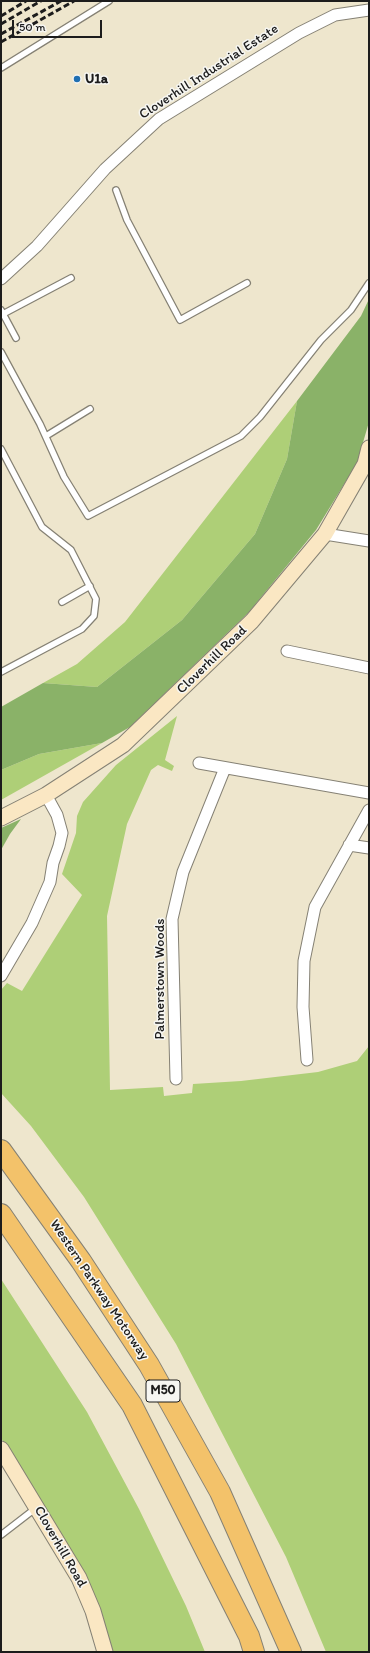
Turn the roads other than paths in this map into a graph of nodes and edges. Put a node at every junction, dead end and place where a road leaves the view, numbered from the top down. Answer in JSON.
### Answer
{"nodes":[{"id":1,"x":109,"y":1,"type":"edge"},
{"id":2,"x":369,"y":10,"type":"edge"},
{"id":3,"x":1,"y":68,"type":"edge"},
{"id":4,"x":116,"y":190,"type":"dead end"},
{"id":5,"x":71,"y":278,"type":"dead end"},
{"id":6,"x":1,"y":279,"type":"edge"},
{"id":7,"x":247,"y":283,"type":"dead end"},
{"id":8,"x":369,"y":283,"type":"edge"},
{"id":9,"x":2,"y":312,"type":"edge"},
{"id":10,"x":16,"y":338,"type":"dead end"},
{"id":11,"x":1,"y":352,"type":"edge"},
{"id":12,"x":90,"y":409,"type":"dead end"},
{"id":13,"x":46,"y":436,"type":"junction"},
{"id":14,"x":369,"y":448,"type":"edge"},
{"id":15,"x":1,"y":449,"type":"edge"},
{"id":16,"x":325,"y":534,"type":"junction"},
{"id":17,"x":369,"y":541,"type":"edge"},
{"id":18,"x":90,"y":586,"type":"junction"},
{"id":19,"x":62,"y":602,"type":"dead end"},
{"id":20,"x":287,"y":651,"type":"dead end"},
{"id":21,"x":369,"y":668,"type":"edge"},
{"id":22,"x":1,"y":672,"type":"edge"},
{"id":23,"x":199,"y":763,"type":"dead end"},
{"id":24,"x":225,"y":768,"type":"junction"},
{"id":25,"x":369,"y":793,"type":"edge"},
{"id":26,"x":46,"y":795,"type":"junction"},
{"id":27,"x":369,"y":810,"type":"edge"},
{"id":28,"x":1,"y":818,"type":"edge"},
{"id":29,"x":349,"y":845,"type":"junction"},
{"id":30,"x":369,"y":848,"type":"edge"},
{"id":31,"x":1,"y":976,"type":"edge"},
{"id":32,"x":307,"y":1060,"type":"dead end"},
{"id":33,"x":176,"y":1079,"type":"dead end"},
{"id":34,"x":1,"y":1150,"type":"edge"},
{"id":35,"x":1,"y":1214,"type":"edge"},
{"id":36,"x":1,"y":1448,"type":"edge"},
{"id":37,"x":37,"y":1507,"type":"junction"},
{"id":38,"x":1,"y":1535,"type":"edge"},
{"id":39,"x":105,"y":1652,"type":"edge"},
{"id":40,"x":254,"y":1652,"type":"edge"},
{"id":41,"x":291,"y":1652,"type":"edge"}],
"edges":[{"from":1,"to":3,"type":"lane"},
{"from":2,"to":6,"type":"street","name":"Cloverhill Industrial Estate"},
{"from":4,"to":7,"type":"lane"},
{"from":5,"to":9,"type":"lane"},
{"from":8,"to":13,"type":"lane"},
{"from":9,"to":10,"type":"lane"},
{"from":11,"to":13,"type":"lane"},
{"from":12,"to":13,"type":"lane"},
{"from":14,"to":16,"type":"street","name":"Cloverhill Road"},
{"from":15,"to":18,"type":"lane"},
{"from":16,"to":17,"type":"street"},
{"from":16,"to":26,"type":"street","name":"Cloverhill Road"},
{"from":18,"to":19,"type":"lane"},
{"from":18,"to":22,"type":"lane"},
{"from":20,"to":21,"type":"street"},
{"from":23,"to":24,"type":"street"},
{"from":24,"to":25,"type":"street"},
{"from":24,"to":33,"type":"street","name":"Palmerstown Woods"},
{"from":26,"to":28,"type":"street","name":"Cloverhill Road"},
{"from":26,"to":31,"type":"street"},
{"from":27,"to":29,"type":"street"},
{"from":29,"to":30,"type":"street"},
{"from":29,"to":32,"type":"street"},
{"from":34,"to":41,"type":"highway","name":"Western Parkway Motorway","number":"M50"},
{"from":35,"to":40,"type":"highway","number":"M50"},
{"from":36,"to":37,"type":"street","name":"Cloverhill Road"},
{"from":37,"to":38,"type":"lane"},
{"from":37,"to":39,"type":"street","name":"Cloverhill Road"}]}
